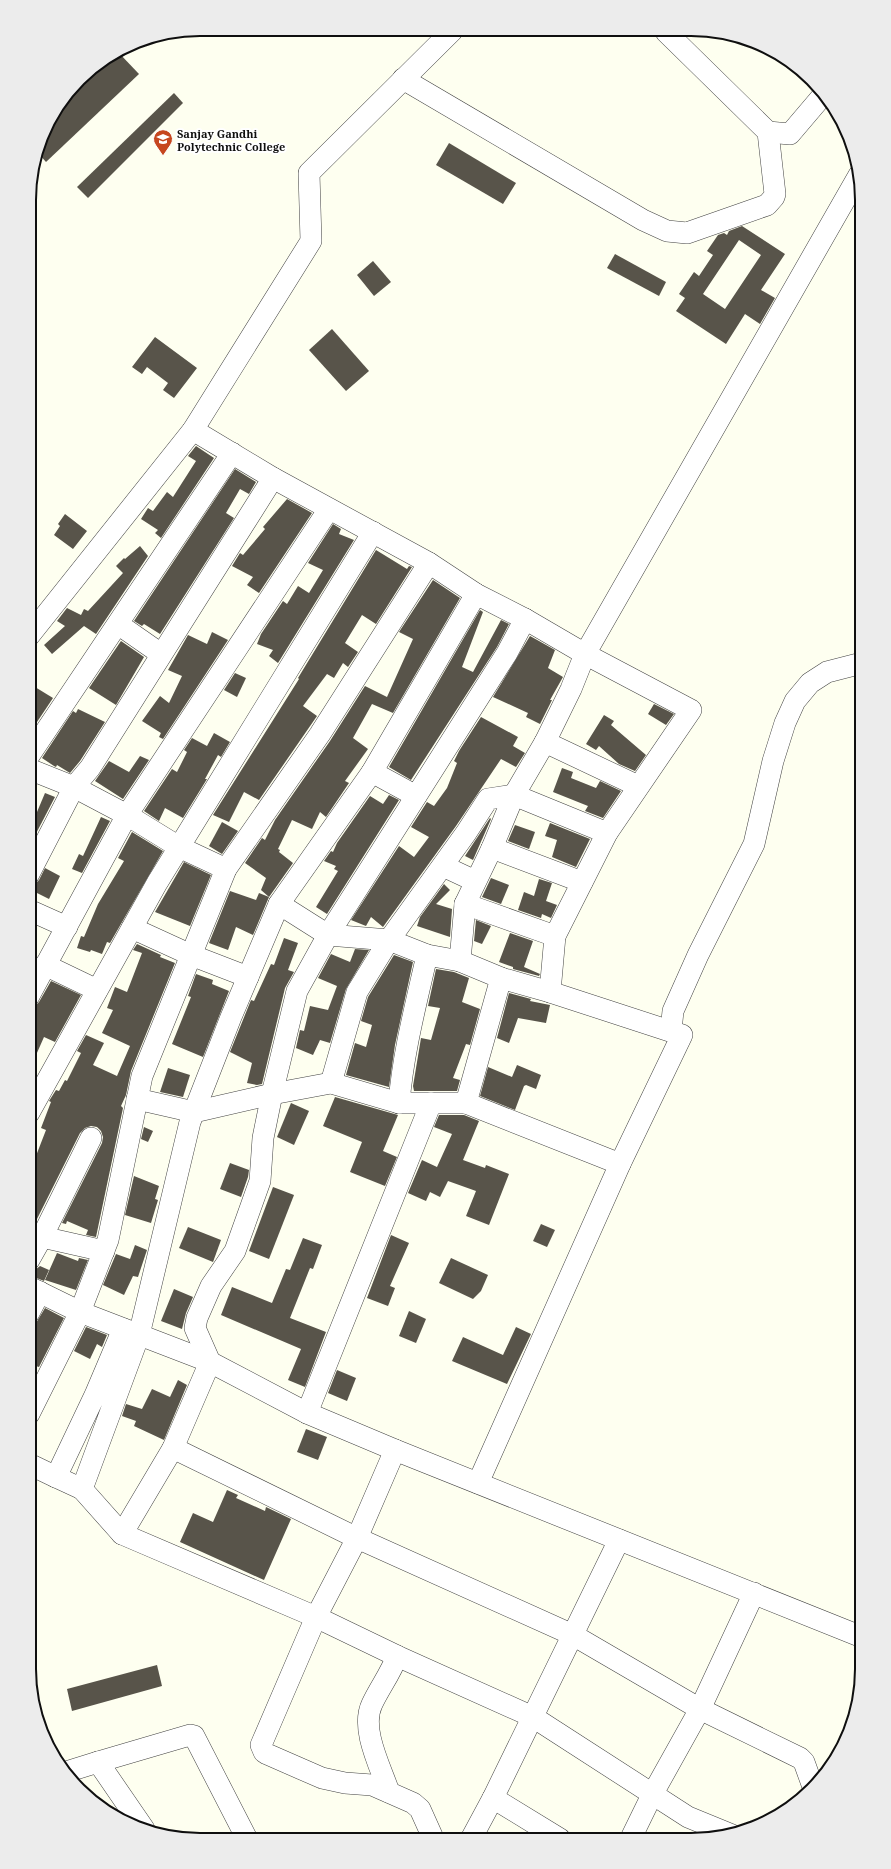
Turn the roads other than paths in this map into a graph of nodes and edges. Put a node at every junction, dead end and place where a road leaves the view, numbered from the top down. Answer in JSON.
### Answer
{"nodes":[{"id":1,"x":447,"y":36,"type":"edge"},
{"id":2,"x":670,"y":36,"type":"edge"},
{"id":3,"x":403,"y":79,"type":"junction"},
{"id":4,"x":820,"y":99,"type":"edge"},
{"id":5,"x":768,"y":132,"type":"junction"},
{"id":6,"x":854,"y":183,"type":"edge"},
{"id":7,"x":193,"y":430,"type":"junction"},
{"id":8,"x":232,"y":453,"type":"junction"},
{"id":9,"x":273,"y":478,"type":"junction"},
{"id":10,"x":329,"y":509,"type":"junction"},
{"id":11,"x":373,"y":532,"type":"junction"},
{"id":12,"x":429,"y":564,"type":"junction"},
{"id":13,"x":476,"y":594,"type":"junction"},
{"id":14,"x":525,"y":619,"type":"junction"},
{"id":15,"x":118,"y":624,"type":"junction"},
{"id":16,"x":36,"y":627,"type":"edge"},
{"id":17,"x":162,"y":654,"type":"junction"},
{"id":18,"x":586,"y":654,"type":"junction"},
{"id":19,"x":855,"y":665,"type":"edge"},
{"id":20,"x":545,"y":742,"type":"junction"},
{"id":21,"x":36,"y":746,"type":"edge"},
{"id":22,"x":36,"y":772,"type":"edge"},
{"id":23,"x":372,"y":772,"type":"junction"},
{"id":24,"x":638,"y":786,"type":"junction"},
{"id":25,"x":74,"y":787,"type":"junction"},
{"id":26,"x":514,"y":795,"type":"junction"},
{"id":27,"x":416,"y":796,"type":"junction"},
{"id":28,"x":127,"y":815,"type":"junction"},
{"id":29,"x":607,"y":833,"type":"junction"},
{"id":30,"x":179,"y":847,"type":"junction"},
{"id":31,"x":492,"y":848,"type":"junction"},
{"id":32,"x":36,"y":860,"type":"edge"},
{"id":33,"x":443,"y":866,"type":"junction"},
{"id":34,"x":226,"y":869,"type":"junction"},
{"id":35,"x":475,"y":881,"type":"junction"},
{"id":36,"x":582,"y":882,"type":"junction"},
{"id":37,"x":279,"y":904,"type":"junction"},
{"id":38,"x":465,"y":904,"type":"junction"},
{"id":39,"x":36,"y":913,"type":"edge"},
{"id":40,"x":67,"y":927,"type":"junction"},
{"id":41,"x":132,"y":928,"type":"junction"},
{"id":42,"x":328,"y":935,"type":"junction"},
{"id":43,"x":555,"y":936,"type":"junction"},
{"id":44,"x":389,"y":940,"type":"junction"},
{"id":45,"x":191,"y":955,"type":"junction"},
{"id":46,"x":427,"y":955,"type":"junction"},
{"id":47,"x":460,"y":961,"type":"junction"},
{"id":48,"x":45,"y":966,"type":"junction"},
{"id":49,"x":248,"y":977,"type":"junction"},
{"id":50,"x":502,"y":978,"type":"junction"},
{"id":51,"x":36,"y":983,"type":"edge"},
{"id":52,"x":97,"y":990,"type":"junction"},
{"id":53,"x":550,"y":992,"type":"junction"},
{"id":54,"x":671,"y":1031,"type":"junction"},
{"id":55,"x":331,"y":1083,"type":"junction"},
{"id":56,"x":272,"y":1094,"type":"junction"},
{"id":57,"x":137,"y":1099,"type":"junction"},
{"id":58,"x":36,"y":1101,"type":"edge"},
{"id":59,"x":399,"y":1102,"type":"junction"},
{"id":60,"x":431,"y":1103,"type":"junction"},
{"id":61,"x":466,"y":1103,"type":"junction"},
{"id":62,"x":194,"y":1112,"type":"junction"},
{"id":63,"x":91,"y":1138,"type":"dead end"},
{"id":64,"x":620,"y":1164,"type":"junction"},
{"id":65,"x":42,"y":1237,"type":"junction"},
{"id":66,"x":36,"y":1248,"type":"edge"},
{"id":67,"x":104,"y":1251,"type":"junction"},
{"id":68,"x":36,"y":1290,"type":"edge"},
{"id":69,"x":80,"y":1312,"type":"junction"},
{"id":70,"x":131,"y":1332,"type":"junction"},
{"id":71,"x":210,"y":1362,"type":"junction"},
{"id":72,"x":36,"y":1400,"type":"edge"},
{"id":73,"x":307,"y":1413,"type":"junction"},
{"id":74,"x":173,"y":1448,"type":"junction"},
{"id":75,"x":395,"y":1450,"type":"junction"},
{"id":76,"x":36,"y":1467,"type":"edge"},
{"id":77,"x":56,"y":1477,"type":"junction"},
{"id":78,"x":478,"y":1484,"type":"junction"},
{"id":79,"x":82,"y":1489,"type":"junction"},
{"id":80,"x":122,"y":1534,"type":"junction"},
{"id":81,"x":357,"y":1538,"type":"junction"},
{"id":82,"x":619,"y":1540,"type":"junction"},
{"id":83,"x":754,"y":1594,"type":"junction"},
{"id":84,"x":316,"y":1617,"type":"junction"},
{"id":85,"x":855,"y":1634,"type":"edge"},
{"id":86,"x":574,"y":1635,"type":"junction"},
{"id":87,"x":397,"y":1656,"type":"junction"},
{"id":88,"x":700,"y":1709,"type":"junction"},
{"id":89,"x":533,"y":1716,"type":"junction"},
{"id":90,"x":98,"y":1762,"type":"junction"},
{"id":91,"x":71,"y":1770,"type":"edge"},
{"id":92,"x":811,"y":1781,"type":"edge"},
{"id":93,"x":389,"y":1792,"type":"junction"},
{"id":94,"x":652,"y":1795,"type":"junction"},
{"id":95,"x":493,"y":1798,"type":"junction"},
{"id":96,"x":139,"y":1822,"type":"edge"},
{"id":97,"x":721,"y":1830,"type":"edge"},
{"id":98,"x":238,"y":1833,"type":"edge"},
{"id":99,"x":432,"y":1833,"type":"edge"},
{"id":100,"x":474,"y":1833,"type":"edge"},
{"id":101,"x":550,"y":1833,"type":"edge"},
{"id":102,"x":633,"y":1833,"type":"edge"}],
"edges":[{"from":1,"to":3,"type":"street"},
{"from":2,"to":5,"type":"street"},
{"from":3,"to":5,"type":"street"},
{"from":3,"to":7,"type":"street"},
{"from":4,"to":5,"type":"street"},
{"from":6,"to":18,"type":"street"},
{"from":7,"to":8,"type":"street"},
{"from":7,"to":16,"type":"street"},
{"from":8,"to":9,"type":"street"},
{"from":8,"to":15,"type":"street"},
{"from":9,"to":10,"type":"street"},
{"from":9,"to":17,"type":"street"},
{"from":10,"to":11,"type":"street"},
{"from":10,"to":28,"type":"street"},
{"from":11,"to":12,"type":"street"},
{"from":11,"to":30,"type":"street"},
{"from":12,"to":13,"type":"street"},
{"from":12,"to":34,"type":"street"},
{"from":13,"to":14,"type":"street"},
{"from":13,"to":23,"type":"street"},
{"from":14,"to":18,"type":"street"},
{"from":14,"to":27,"type":"street"},
{"from":15,"to":17,"type":"street"},
{"from":15,"to":21,"type":"street"},
{"from":17,"to":25,"type":"street"},
{"from":18,"to":20,"type":"street"},
{"from":18,"to":24,"type":"street"},
{"from":19,"to":54,"type":"street"},
{"from":20,"to":24,"type":"street"},
{"from":20,"to":26,"type":"street"},
{"from":22,"to":25,"type":"street"},
{"from":23,"to":27,"type":"street"},
{"from":23,"to":37,"type":"street"},
{"from":24,"to":29,"type":"street"},
{"from":25,"to":28,"type":"street"},
{"from":25,"to":32,"type":"street"},
{"from":26,"to":29,"type":"street"},
{"from":26,"to":31,"type":"street"},
{"from":26,"to":33,"type":"street"},
{"from":27,"to":42,"type":"street"},
{"from":28,"to":30,"type":"street"},
{"from":28,"to":40,"type":"street"},
{"from":29,"to":36,"type":"street"},
{"from":30,"to":34,"type":"street"},
{"from":30,"to":41,"type":"street"},
{"from":31,"to":35,"type":"street"},
{"from":31,"to":36,"type":"street"},
{"from":33,"to":35,"type":"street"},
{"from":33,"to":44,"type":"street"},
{"from":34,"to":45,"type":"street"},
{"from":35,"to":38,"type":"street"},
{"from":36,"to":43,"type":"street"},
{"from":37,"to":42,"type":"street"},
{"from":37,"to":49,"type":"street"},
{"from":38,"to":43,"type":"street"},
{"from":38,"to":47,"type":"street"},
{"from":39,"to":40,"type":"street"},
{"from":40,"to":48,"type":"street"},
{"from":41,"to":45,"type":"street"},
{"from":41,"to":52,"type":"street"},
{"from":42,"to":44,"type":"street"},
{"from":42,"to":56,"type":"street"},
{"from":43,"to":53,"type":"street"},
{"from":44,"to":46,"type":"street"},
{"from":44,"to":55,"type":"street"},
{"from":45,"to":49,"type":"street"},
{"from":45,"to":57,"type":"street"},
{"from":46,"to":47,"type":"street"},
{"from":46,"to":59,"type":"street"},
{"from":47,"to":50,"type":"street"},
{"from":48,"to":51,"type":"street"},
{"from":48,"to":52,"type":"street"},
{"from":49,"to":62,"type":"street"},
{"from":50,"to":53,"type":"street"},
{"from":50,"to":61,"type":"street"},
{"from":52,"to":58,"type":"street"},
{"from":53,"to":54,"type":"street"},
{"from":54,"to":64,"type":"street"},
{"from":55,"to":56,"type":"street"},
{"from":55,"to":59,"type":"street"},
{"from":56,"to":62,"type":"street"},
{"from":56,"to":71,"type":"street"},
{"from":57,"to":62,"type":"street"},
{"from":57,"to":67,"type":"street"},
{"from":59,"to":60,"type":"street"},
{"from":60,"to":61,"type":"street"},
{"from":60,"to":73,"type":"street"},
{"from":61,"to":64,"type":"street"},
{"from":62,"to":70,"type":"street"},
{"from":63,"to":65,"type":"street"},
{"from":64,"to":78,"type":"street"},
{"from":65,"to":66,"type":"street"},
{"from":65,"to":67,"type":"street"},
{"from":67,"to":69,"type":"street"},
{"from":68,"to":69,"type":"street"},
{"from":69,"to":70,"type":"street"},
{"from":69,"to":72,"type":"street"},
{"from":70,"to":71,"type":"street"},
{"from":70,"to":77,"type":"street"},
{"from":70,"to":79,"type":"street"},
{"from":71,"to":73,"type":"street"},
{"from":71,"to":74,"type":"street"},
{"from":73,"to":75,"type":"street"},
{"from":74,"to":80,"type":"street"},
{"from":74,"to":81,"type":"street"},
{"from":75,"to":78,"type":"street"},
{"from":75,"to":81,"type":"street"},
{"from":76,"to":77,"type":"street"},
{"from":77,"to":79,"type":"street"},
{"from":78,"to":82,"type":"street"},
{"from":79,"to":80,"type":"street"},
{"from":80,"to":84,"type":"street"},
{"from":81,"to":84,"type":"street"},
{"from":81,"to":86,"type":"street"},
{"from":82,"to":83,"type":"street"},
{"from":82,"to":86,"type":"street"},
{"from":83,"to":85,"type":"street"},
{"from":83,"to":88,"type":"street"},
{"from":84,"to":87,"type":"street"},
{"from":84,"to":93,"type":"street"},
{"from":86,"to":88,"type":"street"},
{"from":86,"to":89,"type":"street"},
{"from":87,"to":89,"type":"street"},
{"from":87,"to":93,"type":"street"},
{"from":88,"to":92,"type":"street"},
{"from":88,"to":94,"type":"street"},
{"from":89,"to":94,"type":"street"},
{"from":89,"to":95,"type":"street"},
{"from":90,"to":91,"type":"street"},
{"from":90,"to":96,"type":"street"},
{"from":90,"to":98,"type":"street"},
{"from":93,"to":99,"type":"street"},
{"from":94,"to":97,"type":"street"},
{"from":94,"to":102,"type":"street"},
{"from":95,"to":100,"type":"street"},
{"from":95,"to":101,"type":"street"}]}
